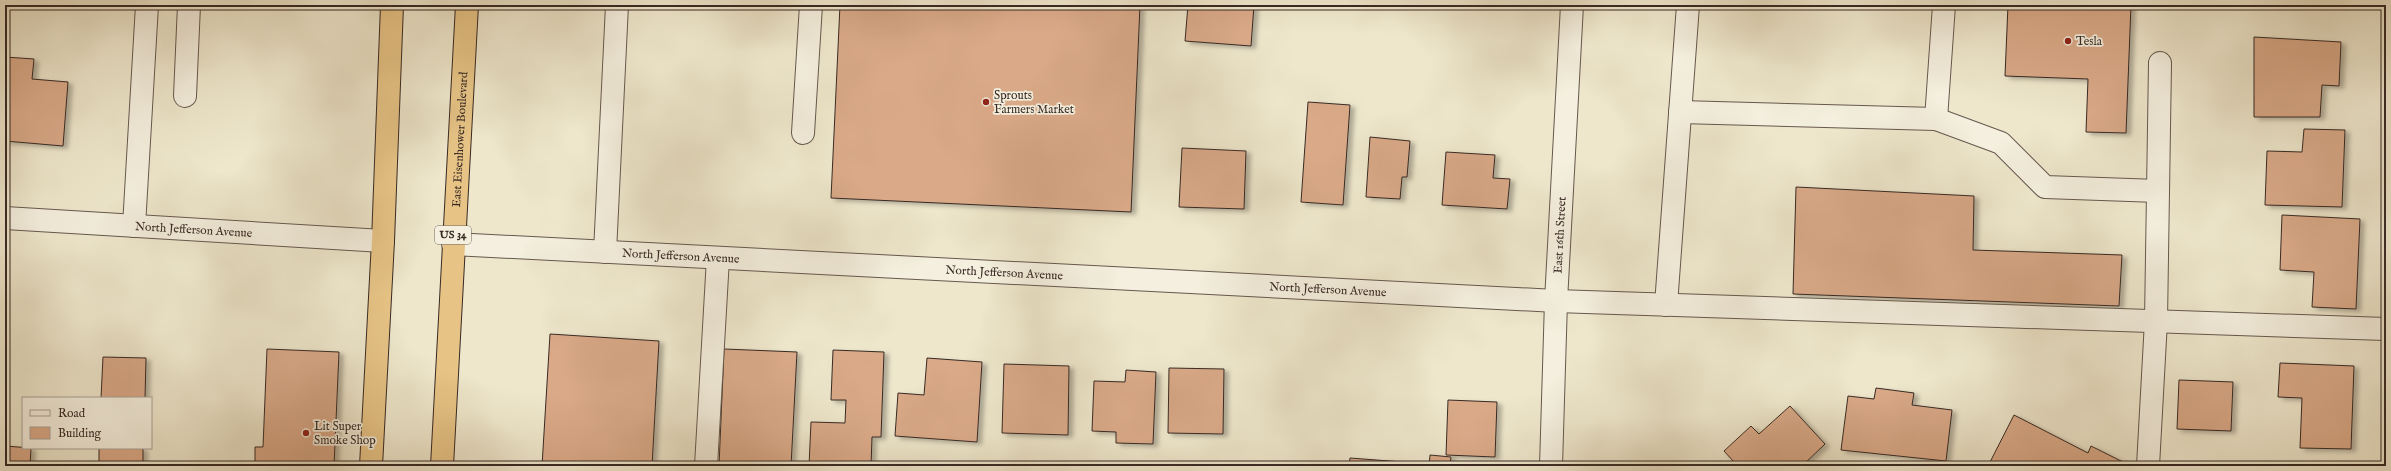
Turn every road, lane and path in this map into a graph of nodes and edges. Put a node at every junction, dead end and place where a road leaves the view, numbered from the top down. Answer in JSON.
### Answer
{"nodes":[{"id":1,"x":147,"y":5,"type":"edge"},
{"id":2,"x":189,"y":5,"type":"edge"},
{"id":3,"x":392,"y":5,"type":"edge"},
{"id":4,"x":466,"y":5,"type":"edge"},
{"id":5,"x":618,"y":5,"type":"edge"},
{"id":6,"x":811,"y":5,"type":"edge"},
{"id":7,"x":1572,"y":5,"type":"edge"},
{"id":8,"x":1688,"y":5,"type":"edge"},
{"id":9,"x":1944,"y":5,"type":"edge"},
{"id":10,"x":2160,"y":64,"type":"dead end"},
{"id":11,"x":185,"y":96,"type":"dead end"},
{"id":12,"x":1680,"y":112,"type":"junction"},
{"id":13,"x":1936,"y":119,"type":"junction"},
{"id":14,"x":803,"y":133,"type":"dead end"},
{"id":15,"x":2158,"y":191,"type":"junction"},
{"id":16,"x":5,"y":218,"type":"edge"},
{"id":17,"x":134,"y":226,"type":"junction"},
{"id":18,"x":383,"y":241,"type":"junction"},
{"id":19,"x":453,"y":244,"type":"junction"},
{"id":20,"x":604,"y":252,"type":"junction"},
{"id":21,"x":718,"y":258,"type":"junction"},
{"id":22,"x":1556,"y":301,"type":"junction"},
{"id":23,"x":1666,"y":305,"type":"junction"},
{"id":24,"x":2156,"y":321,"type":"junction"},
{"id":25,"x":2386,"y":329,"type":"edge"},
{"id":26,"x":370,"y":466,"type":"edge"},
{"id":27,"x":442,"y":466,"type":"edge"},
{"id":28,"x":706,"y":466,"type":"edge"},
{"id":29,"x":1551,"y":466,"type":"edge"},
{"id":30,"x":2148,"y":466,"type":"edge"}],
"edges":[{"from":1,"to":17,"type":"street"},
{"from":2,"to":11,"type":"street"},
{"from":3,"to":18,"type":"highway"},
{"from":4,"to":19,"type":"highway","name":"East Eisenhower Boulevard","number":"US 34"},
{"from":5,"to":20,"type":"street"},
{"from":6,"to":14,"type":"street"},
{"from":7,"to":22,"type":"street","name":"East 16th Street"},
{"from":8,"to":12,"type":"street"},
{"from":9,"to":13,"type":"street"},
{"from":10,"to":15,"type":"street"},
{"from":12,"to":13,"type":"street"},
{"from":12,"to":23,"type":"street"},
{"from":13,"to":15,"type":"street"},
{"from":15,"to":24,"type":"street"},
{"from":16,"to":17,"type":"street","name":"North Jefferson Avenue"},
{"from":17,"to":18,"type":"street","name":"North Jefferson Avenue"},
{"from":18,"to":26,"type":"highway"},
{"from":19,"to":20,"type":"street","name":"North Jefferson Avenue"},
{"from":19,"to":27,"type":"highway","name":"East Eisenhower Boulevard","number":"US 34"},
{"from":20,"to":21,"type":"street","name":"North Jefferson Avenue"},
{"from":21,"to":22,"type":"street","name":"North Jefferson Avenue"},
{"from":21,"to":28,"type":"street"},
{"from":22,"to":23,"type":"street","name":"North Jefferson Avenue"},
{"from":22,"to":29,"type":"street","name":"East 16th Street"},
{"from":23,"to":24,"type":"street","name":"North Jefferson Avenue"},
{"from":24,"to":25,"type":"street","name":"North Jefferson Avenue"},
{"from":24,"to":30,"type":"street"}]}
